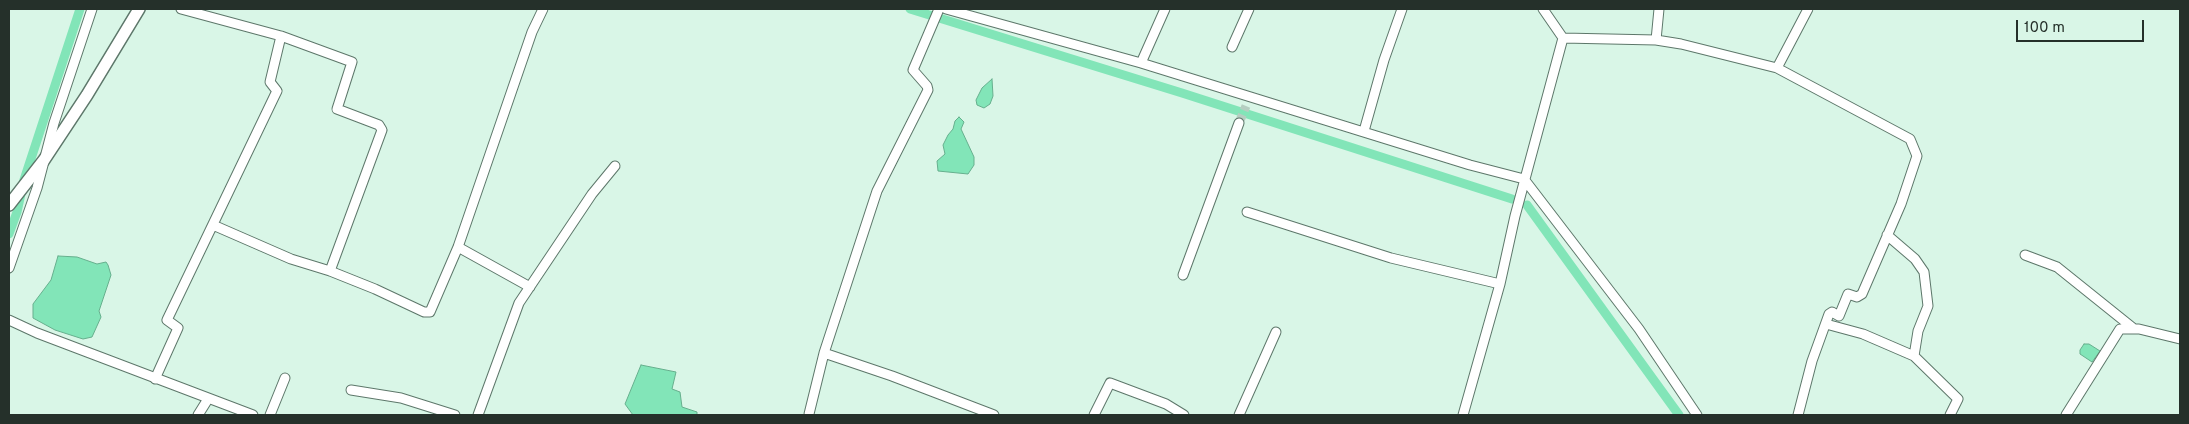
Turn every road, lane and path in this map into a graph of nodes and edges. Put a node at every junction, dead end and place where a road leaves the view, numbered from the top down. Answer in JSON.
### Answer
{"nodes":[{"id":1,"x":92,"y":9,"type":"edge"},
{"id":2,"x":139,"y":9,"type":"edge"},
{"id":3,"x":181,"y":9,"type":"edge"},
{"id":4,"x":543,"y":9,"type":"edge"},
{"id":5,"x":946,"y":9,"type":"edge"},
{"id":6,"x":1165,"y":9,"type":"edge"},
{"id":7,"x":1249,"y":9,"type":"edge"},
{"id":8,"x":1402,"y":9,"type":"edge"},
{"id":9,"x":1542,"y":9,"type":"edge"},
{"id":10,"x":1659,"y":9,"type":"edge"},
{"id":11,"x":1808,"y":9,"type":"edge"},
{"id":12,"x":938,"y":11,"type":"edge"},
{"id":13,"x":281,"y":36,"type":"junction"},
{"id":14,"x":1564,"y":38,"type":"junction"},
{"id":15,"x":1656,"y":40,"type":"junction"},
{"id":16,"x":1232,"y":47,"type":"dead end"},
{"id":17,"x":1141,"y":63,"type":"junction"},
{"id":18,"x":1776,"y":68,"type":"junction"},
{"id":19,"x":1239,"y":123,"type":"tunnel mouth"},
{"id":20,"x":1364,"y":131,"type":"junction"},
{"id":21,"x":41,"y":164,"type":"junction"},
{"id":22,"x":615,"y":166,"type":"dead end"},
{"id":23,"x":1524,"y":179,"type":"junction"},
{"id":24,"x":9,"y":205,"type":"edge"},
{"id":25,"x":1248,"y":212,"type":"dead end"},
{"id":26,"x":213,"y":225,"type":"junction"},
{"id":27,"x":1887,"y":235,"type":"junction"},
{"id":28,"x":458,"y":247,"type":"junction"},
{"id":29,"x":2025,"y":255,"type":"dead end"},
{"id":30,"x":9,"y":268,"type":"edge"},
{"id":31,"x":330,"y":271,"type":"junction"},
{"id":32,"x":1183,"y":275,"type":"dead end"},
{"id":33,"x":1500,"y":284,"type":"junction"},
{"id":34,"x":530,"y":287,"type":"junction"},
{"id":35,"x":9,"y":320,"type":"edge"},
{"id":36,"x":1826,"y":324,"type":"junction"},
{"id":37,"x":2134,"y":328,"type":"junction"},
{"id":38,"x":1276,"y":332,"type":"dead end"},
{"id":39,"x":2180,"y":339,"type":"edge"},
{"id":40,"x":824,"y":353,"type":"junction"},
{"id":41,"x":1914,"y":356,"type":"junction"},
{"id":42,"x":155,"y":378,"type":"junction"},
{"id":43,"x":285,"y":378,"type":"dead end"},
{"id":44,"x":351,"y":390,"type":"dead end"},
{"id":45,"x":208,"y":399,"type":"junction"},
{"id":46,"x":809,"y":414,"type":"dead end"},
{"id":47,"x":198,"y":415,"type":"edge"},
{"id":48,"x":253,"y":415,"type":"edge"},
{"id":49,"x":270,"y":415,"type":"edge"},
{"id":50,"x":455,"y":415,"type":"edge"},
{"id":51,"x":478,"y":415,"type":"edge"},
{"id":52,"x":994,"y":415,"type":"edge"},
{"id":53,"x":1094,"y":415,"type":"edge"},
{"id":54,"x":1184,"y":415,"type":"edge"},
{"id":55,"x":1239,"y":415,"type":"edge"},
{"id":56,"x":1463,"y":415,"type":"edge"},
{"id":57,"x":1697,"y":415,"type":"edge"},
{"id":58,"x":1798,"y":415,"type":"edge"},
{"id":59,"x":1950,"y":415,"type":"edge"},
{"id":60,"x":2066,"y":415,"type":"edge"}],
"edges":[{"from":1,"to":21,"type":"street"},
{"from":2,"to":21,"type":"street"},
{"from":3,"to":13,"type":"street"},
{"from":4,"to":28,"type":"street"},
{"from":5,"to":17,"type":"street"},
{"from":6,"to":17,"type":"street"},
{"from":7,"to":16,"type":"street"},
{"from":8,"to":20,"type":"street"},
{"from":9,"to":14,"type":"street"},
{"from":10,"to":15,"type":"street"},
{"from":11,"to":18,"type":"street"},
{"from":12,"to":40,"type":"street"},
{"from":13,"to":26,"type":"street"},
{"from":13,"to":31,"type":"street"},
{"from":14,"to":15,"type":"street"},
{"from":14,"to":23,"type":"street"},
{"from":15,"to":18,"type":"street"},
{"from":17,"to":20,"type":"street"},
{"from":18,"to":27,"type":"street"},
{"from":19,"to":32,"type":"street"},
{"from":20,"to":23,"type":"street"},
{"from":21,"to":24,"type":"street"},
{"from":21,"to":30,"type":"street"},
{"from":22,"to":34,"type":"street"},
{"from":23,"to":33,"type":"street"},
{"from":23,"to":57,"type":"street"},
{"from":25,"to":33,"type":"street"},
{"from":26,"to":31,"type":"street"},
{"from":26,"to":42,"type":"street"},
{"from":27,"to":36,"type":"street"},
{"from":27,"to":41,"type":"street"},
{"from":28,"to":31,"type":"street"},
{"from":28,"to":34,"type":"street"},
{"from":29,"to":37,"type":"street"},
{"from":33,"to":56,"type":"street"},
{"from":34,"to":51,"type":"street"},
{"from":35,"to":42,"type":"street"},
{"from":36,"to":41,"type":"street"},
{"from":36,"to":58,"type":"street"},
{"from":37,"to":39,"type":"street"},
{"from":37,"to":60,"type":"street"},
{"from":38,"to":55,"type":"street"},
{"from":40,"to":46,"type":"street"},
{"from":40,"to":52,"type":"street"},
{"from":41,"to":59,"type":"street"},
{"from":42,"to":45,"type":"street"},
{"from":43,"to":49,"type":"street"},
{"from":44,"to":50,"type":"street"},
{"from":45,"to":47,"type":"street"},
{"from":45,"to":48,"type":"street"},
{"from":53,"to":54,"type":"street"}]}
